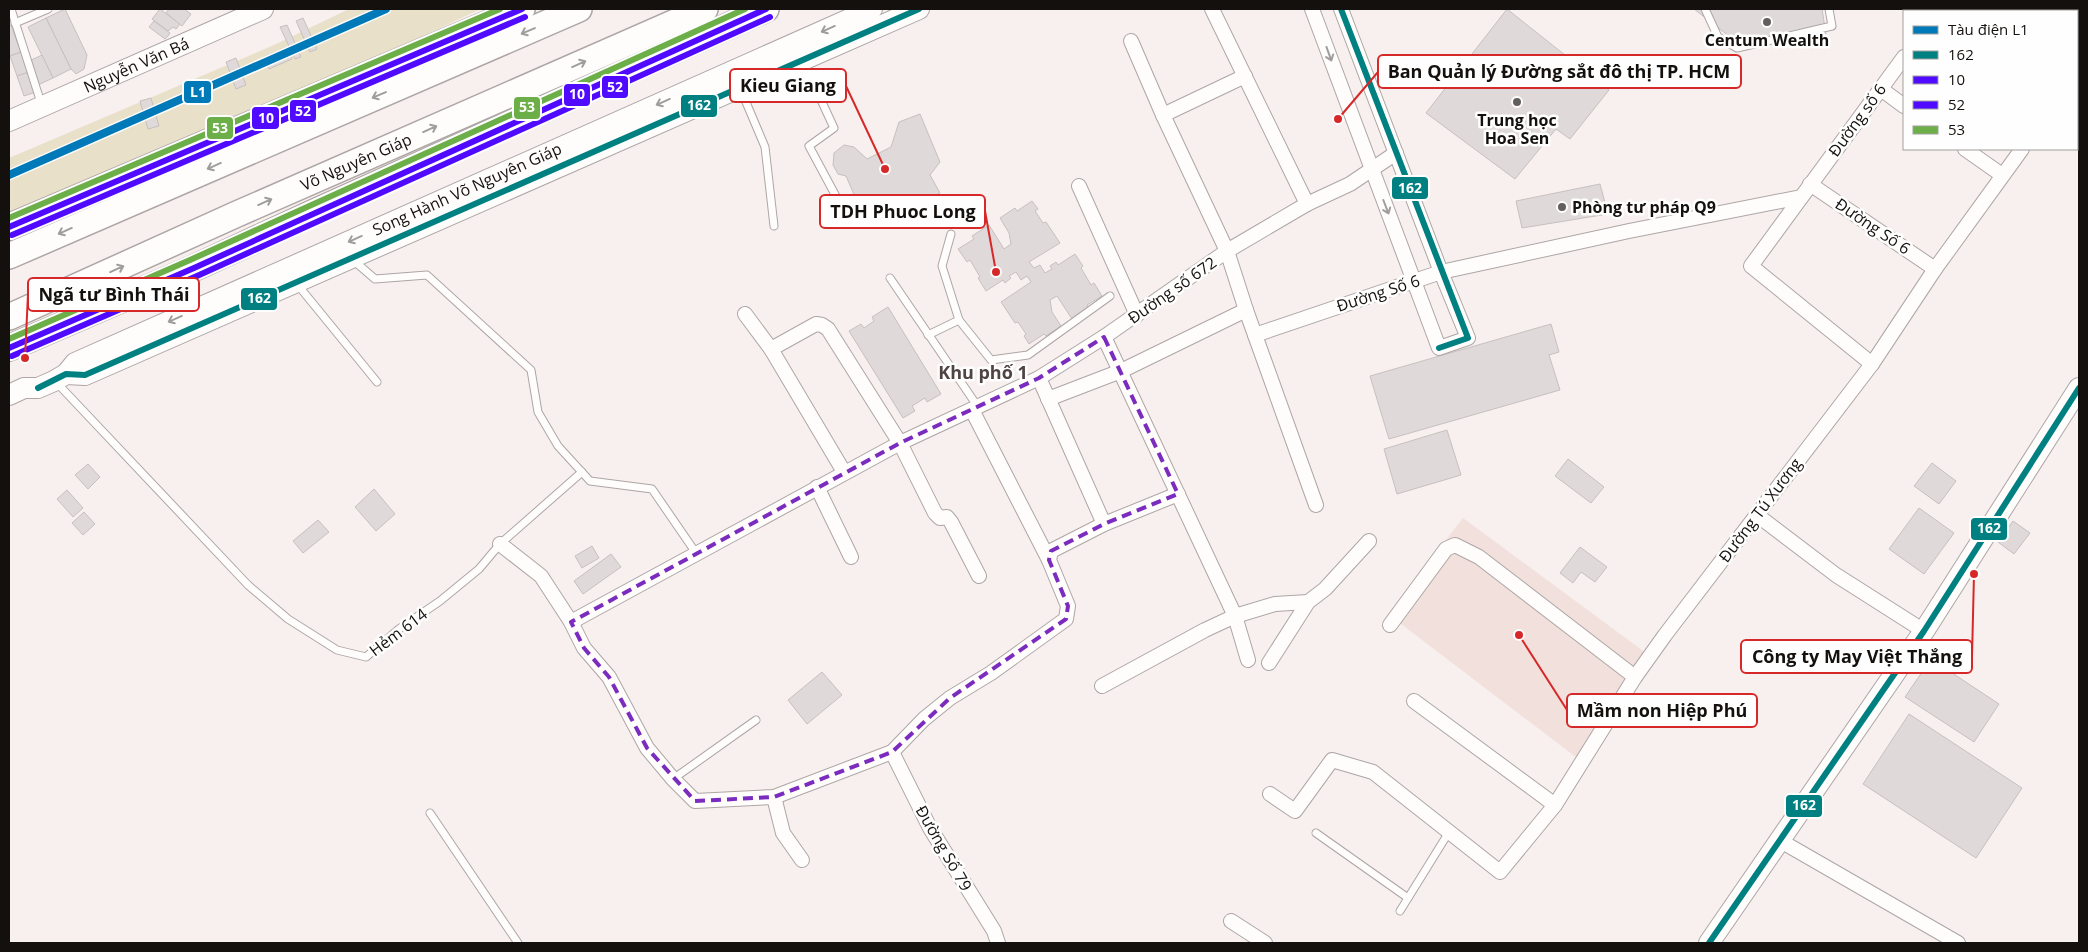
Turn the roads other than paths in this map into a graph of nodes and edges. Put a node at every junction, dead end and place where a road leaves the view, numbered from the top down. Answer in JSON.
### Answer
{"nodes":[{"id":1,"x":11,"y":9,"type":"edge"},
{"id":2,"x":48,"y":9,"type":"edge"},
{"id":3,"x":263,"y":9,"type":"edge"},
{"id":4,"x":522,"y":9,"type":"edge"},
{"id":5,"x":579,"y":9,"type":"edge"},
{"id":6,"x":705,"y":9,"type":"edge"},
{"id":7,"x":766,"y":9,"type":"edge"},
{"id":8,"x":872,"y":9,"type":"edge"},
{"id":9,"x":919,"y":9,"type":"edge"},
{"id":10,"x":1212,"y":9,"type":"edge"},
{"id":11,"x":1312,"y":9,"type":"edge"},
{"id":12,"x":1341,"y":9,"type":"edge"},
{"id":13,"x":1705,"y":9,"type":"edge"},
{"id":14,"x":1829,"y":9,"type":"edge"},
{"id":15,"x":235,"y":15,"type":"edge"},
{"id":16,"x":15,"y":23,"type":"junction"},
{"id":17,"x":1131,"y":41,"type":"dead end"},
{"id":18,"x":1903,"y":58,"type":"edge"},
{"id":19,"x":802,"y":60,"type":"junction"},
{"id":20,"x":1245,"y":76,"type":"junction"},
{"id":21,"x":740,"y":88,"type":"junction"},
{"id":22,"x":1881,"y":89,"type":"junction"},
{"id":23,"x":1903,"y":105,"type":"edge"},
{"id":24,"x":42,"y":106,"type":"junction"},
{"id":25,"x":1163,"y":115,"type":"junction"},
{"id":26,"x":9,"y":121,"type":"edge"},
{"id":27,"x":1966,"y":150,"type":"edge"},
{"id":28,"x":2021,"y":150,"type":"edge"},
{"id":29,"x":1396,"y":153,"type":"junction"},
{"id":30,"x":1372,"y":169,"type":"junction"},
{"id":31,"x":2002,"y":176,"type":"junction"},
{"id":32,"x":1810,"y":184,"type":"junction"},
{"id":33,"x":1079,"y":186,"type":"dead end"},
{"id":34,"x":1801,"y":197,"type":"junction"},
{"id":35,"x":1307,"y":204,"type":"junction"},
{"id":36,"x":846,"y":215,"type":"dead end"},
{"id":37,"x":774,"y":226,"type":"dead end"},
{"id":38,"x":9,"y":227,"type":"edge"},
{"id":39,"x":951,"y":234,"type":"dead end"},
{"id":40,"x":1226,"y":251,"type":"junction"},
{"id":41,"x":9,"y":256,"type":"edge"},
{"id":42,"x":351,"y":258,"type":"junction"},
{"id":43,"x":1935,"y":268,"type":"junction"},
{"id":44,"x":1440,"y":272,"type":"junction"},
{"id":45,"x":890,"y":278,"type":"dead end"},
{"id":46,"x":1415,"y":281,"type":"junction"},
{"id":47,"x":296,"y":283,"type":"junction"},
{"id":48,"x":1110,"y":296,"type":"dead end"},
{"id":49,"x":1246,"y":310,"type":"junction"},
{"id":50,"x":746,"y":314,"type":"dead end"},
{"id":51,"x":1137,"y":315,"type":"junction"},
{"id":52,"x":9,"y":317,"type":"edge"},
{"id":53,"x":959,"y":320,"type":"junction"},
{"id":54,"x":928,"y":335,"type":"junction"},
{"id":55,"x":1255,"y":335,"type":"junction"},
{"id":56,"x":1104,"y":337,"type":"junction"},
{"id":57,"x":9,"y":348,"type":"edge"},
{"id":58,"x":770,"y":349,"type":"junction"},
{"id":59,"x":1872,"y":364,"type":"junction"},
{"id":60,"x":1121,"y":371,"type":"junction"},
{"id":61,"x":1039,"y":378,"type":"junction"},
{"id":62,"x":53,"y":381,"type":"junction"},
{"id":63,"x":377,"y":382,"type":"dead end"},
{"id":64,"x":2079,"y":388,"type":"edge"},
{"id":65,"x":9,"y":395,"type":"edge"},
{"id":66,"x":1048,"y":399,"type":"junction"},
{"id":67,"x":975,"y":408,"type":"junction"},
{"id":68,"x":9,"y":410,"type":"edge"},
{"id":69,"x":900,"y":443,"type":"junction"},
{"id":70,"x":582,"y":472,"type":"junction"},
{"id":71,"x":844,"y":472,"type":"junction"},
{"id":72,"x":817,"y":487,"type":"junction"},
{"id":73,"x":1178,"y":494,"type":"junction"},
{"id":74,"x":1316,"y":504,"type":"dead end"},
{"id":75,"x":1757,"y":515,"type":"junction"},
{"id":76,"x":1104,"y":524,"type":"junction"},
{"id":77,"x":1369,"y":541,"type":"dead end"},
{"id":78,"x":500,"y":544,"type":"junction"},
{"id":79,"x":696,"y":553,"type":"junction"},
{"id":80,"x":851,"y":557,"type":"dead end"},
{"id":81,"x":1049,"y":560,"type":"junction"},
{"id":82,"x":979,"y":576,"type":"dead end"},
{"id":83,"x":1308,"y":602,"type":"junction"},
{"id":84,"x":1235,"y":616,"type":"junction"},
{"id":85,"x":572,"y":622,"type":"junction"},
{"id":86,"x":1390,"y":625,"type":"dead end"},
{"id":87,"x":1924,"y":632,"type":"junction"},
{"id":88,"x":1248,"y":660,"type":"dead end"},
{"id":89,"x":1269,"y":663,"type":"dead end"},
{"id":90,"x":1635,"y":676,"type":"junction"},
{"id":91,"x":1102,"y":686,"type":"dead end"},
{"id":92,"x":1414,"y":701,"type":"dead end"},
{"id":93,"x":756,"y":720,"type":"dead end"},
{"id":94,"x":892,"y":752,"type":"junction"},
{"id":95,"x":673,"y":780,"type":"junction"},
{"id":96,"x":1270,"y":794,"type":"dead end"},
{"id":97,"x":774,"y":797,"type":"junction"},
{"id":98,"x":1555,"y":805,"type":"junction"},
{"id":99,"x":430,"y":813,"type":"dead end"},
{"id":100,"x":1449,"y":832,"type":"junction"},
{"id":101,"x":1316,"y":833,"type":"dead end"},
{"id":102,"x":1779,"y":840,"type":"junction"},
{"id":103,"x":802,"y":860,"type":"dead end"},
{"id":104,"x":1408,"y":898,"type":"junction"},
{"id":105,"x":1400,"y":911,"type":"dead end"},
{"id":106,"x":1231,"y":921,"type":"dead end"},
{"id":107,"x":518,"y":943,"type":"edge"},
{"id":108,"x":998,"y":943,"type":"edge"},
{"id":109,"x":1265,"y":943,"type":"edge"},
{"id":110,"x":1709,"y":943,"type":"edge"},
{"id":111,"x":1958,"y":943,"type":"edge"}],
"edges":[{"from":1,"to":16,"type":"lane"},
{"from":2,"to":16,"type":"lane"},
{"from":3,"to":15,"type":"main road","name":"Nguyễn Văn Bá"},
{"from":4,"to":38,"type":"highway"},
{"from":5,"to":41,"type":"highway","one_way":true},
{"from":52,"to":6,"type":"highway","name":"Võ Nguyên Giáp","one_way":true},
{"from":7,"to":57,"type":"highway","name":"Võ Nguyên Giáp"},
{"from":8,"to":62,"type":"main road","name":"Song Hành Võ Nguyên Giáp","one_way":true},
{"from":9,"to":19,"type":"main road","name":"Song Hành Võ Nguyên Giáp"},
{"from":10,"to":20,"type":"street"},
{"from":11,"to":30,"type":"street","one_way":true},
{"from":12,"to":29,"type":"street"},
{"from":13,"to":14,"type":"lane"},
{"from":15,"to":24,"type":"main road","name":"Nguyễn Văn Bá"},
{"from":16,"to":24,"type":"lane"},
{"from":17,"to":25,"type":"street"},
{"from":18,"to":22,"type":"street","name":"Đường số 6"},
{"from":19,"to":21,"type":"main road","name":"Song Hành Võ Nguyên Giáp"},
{"from":19,"to":36,"type":"lane"},
{"from":20,"to":25,"type":"street"},
{"from":20,"to":35,"type":"street"},
{"from":21,"to":37,"type":"lane"},
{"from":21,"to":42,"type":"main road","name":"Song Hành Võ Nguyên Giáp"},
{"from":22,"to":23,"type":"street"},
{"from":22,"to":32,"type":"street","name":"Đường số 6"},
{"from":24,"to":26,"type":"main road","name":"Nguyễn Văn Bá"},
{"from":25,"to":40,"type":"street"},
{"from":27,"to":31,"type":"street"},
{"from":28,"to":31,"type":"street","name":"Đường Tú Xương"},
{"from":29,"to":30,"type":"street","name":"Đường số 672"},
{"from":29,"to":44,"type":"street"},
{"from":30,"to":35,"type":"street","name":"Đường số 672"},
{"from":30,"to":46,"type":"street","one_way":true},
{"from":31,"to":43,"type":"street","name":"Đường Tú Xương"},
{"from":32,"to":34,"type":"street","name":"Đường số 6"},
{"from":32,"to":43,"type":"street","name":"Đường Số 6"},
{"from":33,"to":51,"type":"street"},
{"from":34,"to":44,"type":"street","name":"Đường Số 6"},
{"from":34,"to":59,"type":"street","name":"Đường số 6"},
{"from":35,"to":40,"type":"street","name":"Đường số 672"},
{"from":39,"to":53,"type":"lane"},
{"from":40,"to":49,"type":"street"},
{"from":40,"to":51,"type":"street","name":"Đường số 672"},
{"from":42,"to":47,"type":"main road","name":"Song Hành Võ Nguyên Giáp"},
{"from":42,"to":70,"type":"lane"},
{"from":43,"to":59,"type":"street","name":"Đường Tú Xương"},
{"from":44,"to":46,"type":"street","name":"Đường Số 6"},
{"from":44,"to":46,"type":"street"},
{"from":45,"to":54,"type":"lane"},
{"from":46,"to":55,"type":"street","name":"Đường Số 6"},
{"from":47,"to":62,"type":"main road","name":"Song Hành Võ Nguyên Giáp"},
{"from":47,"to":63,"type":"lane"},
{"from":48,"to":53,"type":"lane"},
{"from":49,"to":55,"type":"street"},
{"from":49,"to":60,"type":"street"},
{"from":50,"to":58,"type":"street"},
{"from":51,"to":56,"type":"street","name":"Đường số 672"},
{"from":53,"to":54,"type":"lane"},
{"from":54,"to":67,"type":"lane"},
{"from":55,"to":74,"type":"street"},
{"from":56,"to":60,"type":"street"},
{"from":56,"to":61,"type":"street","name":"Đường số 672"},
{"from":58,"to":69,"type":"street"},
{"from":58,"to":71,"type":"street"},
{"from":59,"to":75,"type":"street","name":"Đường Tú Xương"},
{"from":60,"to":66,"type":"street"},
{"from":60,"to":73,"type":"street"},
{"from":61,"to":66,"type":"street"},
{"from":61,"to":67,"type":"street","name":"Đường số 672"},
{"from":62,"to":65,"type":"main road","name":"Song Hành Võ Nguyên Giáp"},
{"from":62,"to":68,"type":"main road"},
{"from":62,"to":78,"type":"lane","name":"Hẻm 614"},
{"from":64,"to":87,"type":"main road"},
{"from":66,"to":76,"type":"street"},
{"from":67,"to":69,"type":"street","name":"Đường số 672"},
{"from":67,"to":81,"type":"street"},
{"from":69,"to":71,"type":"street","name":"Đường số 672"},
{"from":69,"to":82,"type":"street"},
{"from":70,"to":78,"type":"lane"},
{"from":70,"to":79,"type":"lane"},
{"from":71,"to":72,"type":"street","name":"Đường số 672"},
{"from":72,"to":79,"type":"street","name":"Đường số 672"},
{"from":72,"to":80,"type":"street"},
{"from":73,"to":76,"type":"street"},
{"from":73,"to":84,"type":"street"},
{"from":75,"to":87,"type":"street"},
{"from":75,"to":90,"type":"street","name":"Đường Tú Xương"},
{"from":76,"to":81,"type":"street"},
{"from":77,"to":83,"type":"street"},
{"from":78,"to":85,"type":"street"},
{"from":79,"to":85,"type":"street","name":"Đường số 672"},
{"from":81,"to":94,"type":"street"},
{"from":83,"to":84,"type":"street"},
{"from":83,"to":89,"type":"street"},
{"from":84,"to":88,"type":"street"},
{"from":84,"to":91,"type":"street"},
{"from":85,"to":95,"type":"street"},
{"from":86,"to":90,"type":"street"},
{"from":87,"to":102,"type":"main road"},
{"from":90,"to":98,"type":"street","name":"Đường Tú Xương"},
{"from":92,"to":98,"type":"street"},
{"from":93,"to":95,"type":"lane"},
{"from":94,"to":97,"type":"street"},
{"from":94,"to":108,"type":"street","name":"Đường Số 79"},
{"from":95,"to":97,"type":"street"},
{"from":96,"to":100,"type":"street"},
{"from":97,"to":103,"type":"street"},
{"from":98,"to":100,"type":"street","name":"Đường Tú Xương"},
{"from":99,"to":107,"type":"lane"},
{"from":100,"to":104,"type":"lane"},
{"from":101,"to":104,"type":"lane"},
{"from":102,"to":110,"type":"main road"},
{"from":102,"to":111,"type":"street"},
{"from":104,"to":105,"type":"lane"},
{"from":106,"to":109,"type":"street"}]}
